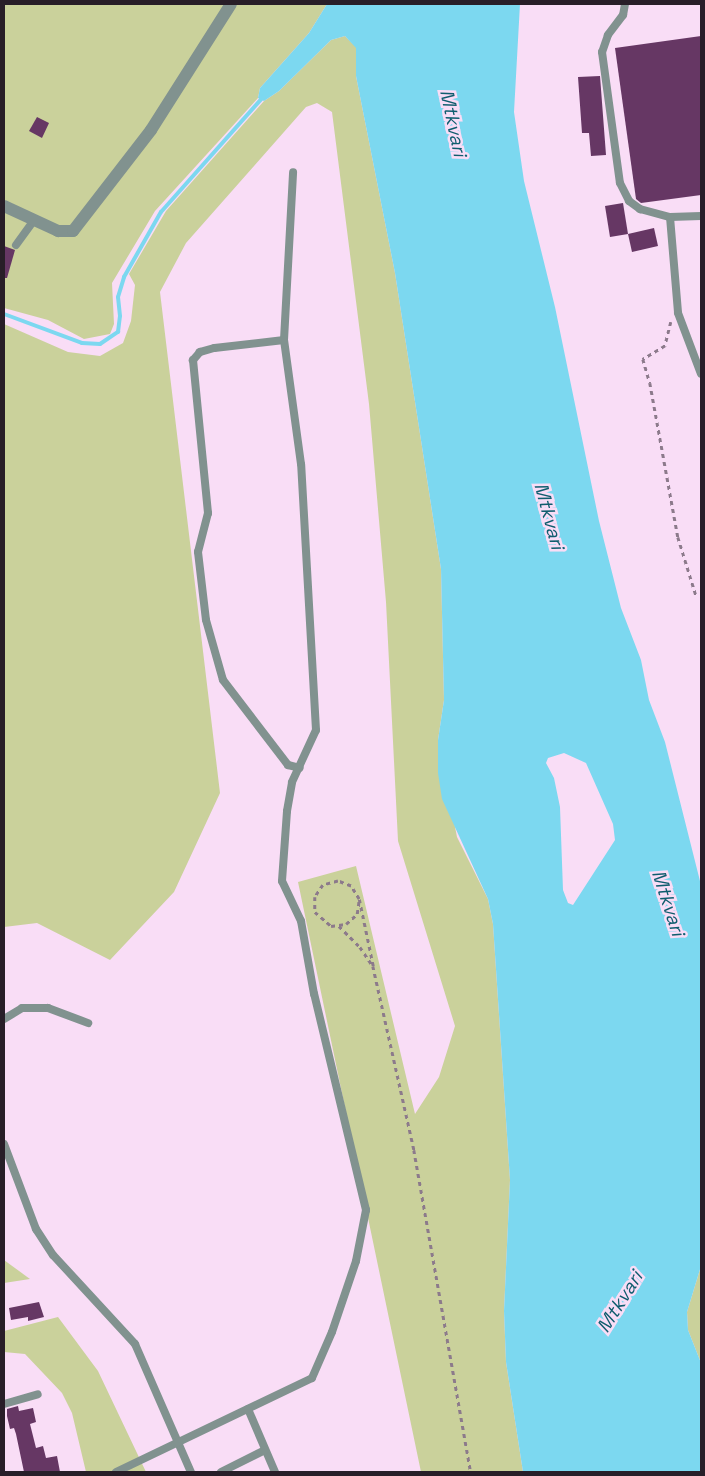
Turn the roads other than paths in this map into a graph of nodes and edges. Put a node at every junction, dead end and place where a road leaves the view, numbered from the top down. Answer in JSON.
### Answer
{"nodes":[{"id":1,"x":232,"y":4,"type":"edge"},
{"id":2,"x":625,"y":4,"type":"edge"},
{"id":3,"x":293,"y":172,"type":"dead end"},
{"id":4,"x":4,"y":206,"type":"edge"},
{"id":5,"x":701,"y":216,"type":"edge"},
{"id":6,"x":670,"y":217,"type":"junction"},
{"id":7,"x":34,"y":220,"type":"junction"},
{"id":8,"x":16,"y":245,"type":"dead end"},
{"id":9,"x":284,"y":340,"type":"junction"},
{"id":10,"x":701,"y":374,"type":"edge"},
{"id":11,"x":300,"y":768,"type":"junction"},
{"id":12,"x":4,"y":1019,"type":"edge"},
{"id":13,"x":88,"y":1023,"type":"dead end"},
{"id":14,"x":4,"y":1144,"type":"edge"},
{"id":15,"x":38,"y":1394,"type":"dead end"},
{"id":16,"x":4,"y":1404,"type":"edge"},
{"id":17,"x":248,"y":1409,"type":"junction"},
{"id":18,"x":178,"y":1443,"type":"junction"},
{"id":19,"x":265,"y":1450,"type":"junction"},
{"id":20,"x":116,"y":1472,"type":"edge"},
{"id":21,"x":191,"y":1472,"type":"edge"},
{"id":22,"x":221,"y":1472,"type":"edge"},
{"id":23,"x":275,"y":1472,"type":"edge"}],
"edges":[{"from":1,"to":7,"type":"street"},
{"from":2,"to":6,"type":"lane"},
{"from":3,"to":9,"type":"lane"},
{"from":4,"to":7,"type":"street"},
{"from":5,"to":6,"type":"lane"},
{"from":6,"to":10,"type":"lane"},
{"from":7,"to":8,"type":"lane"},
{"from":9,"to":11,"type":"lane"},
{"from":9,"to":11,"type":"lane"},
{"from":11,"to":17,"type":"lane"},
{"from":12,"to":13,"type":"lane"},
{"from":14,"to":18,"type":"lane"},
{"from":15,"to":16,"type":"lane"},
{"from":17,"to":18,"type":"lane"},
{"from":17,"to":19,"type":"lane"},
{"from":18,"to":20,"type":"lane"},
{"from":18,"to":21,"type":"lane"},
{"from":19,"to":22,"type":"lane"},
{"from":19,"to":23,"type":"lane"}]}
